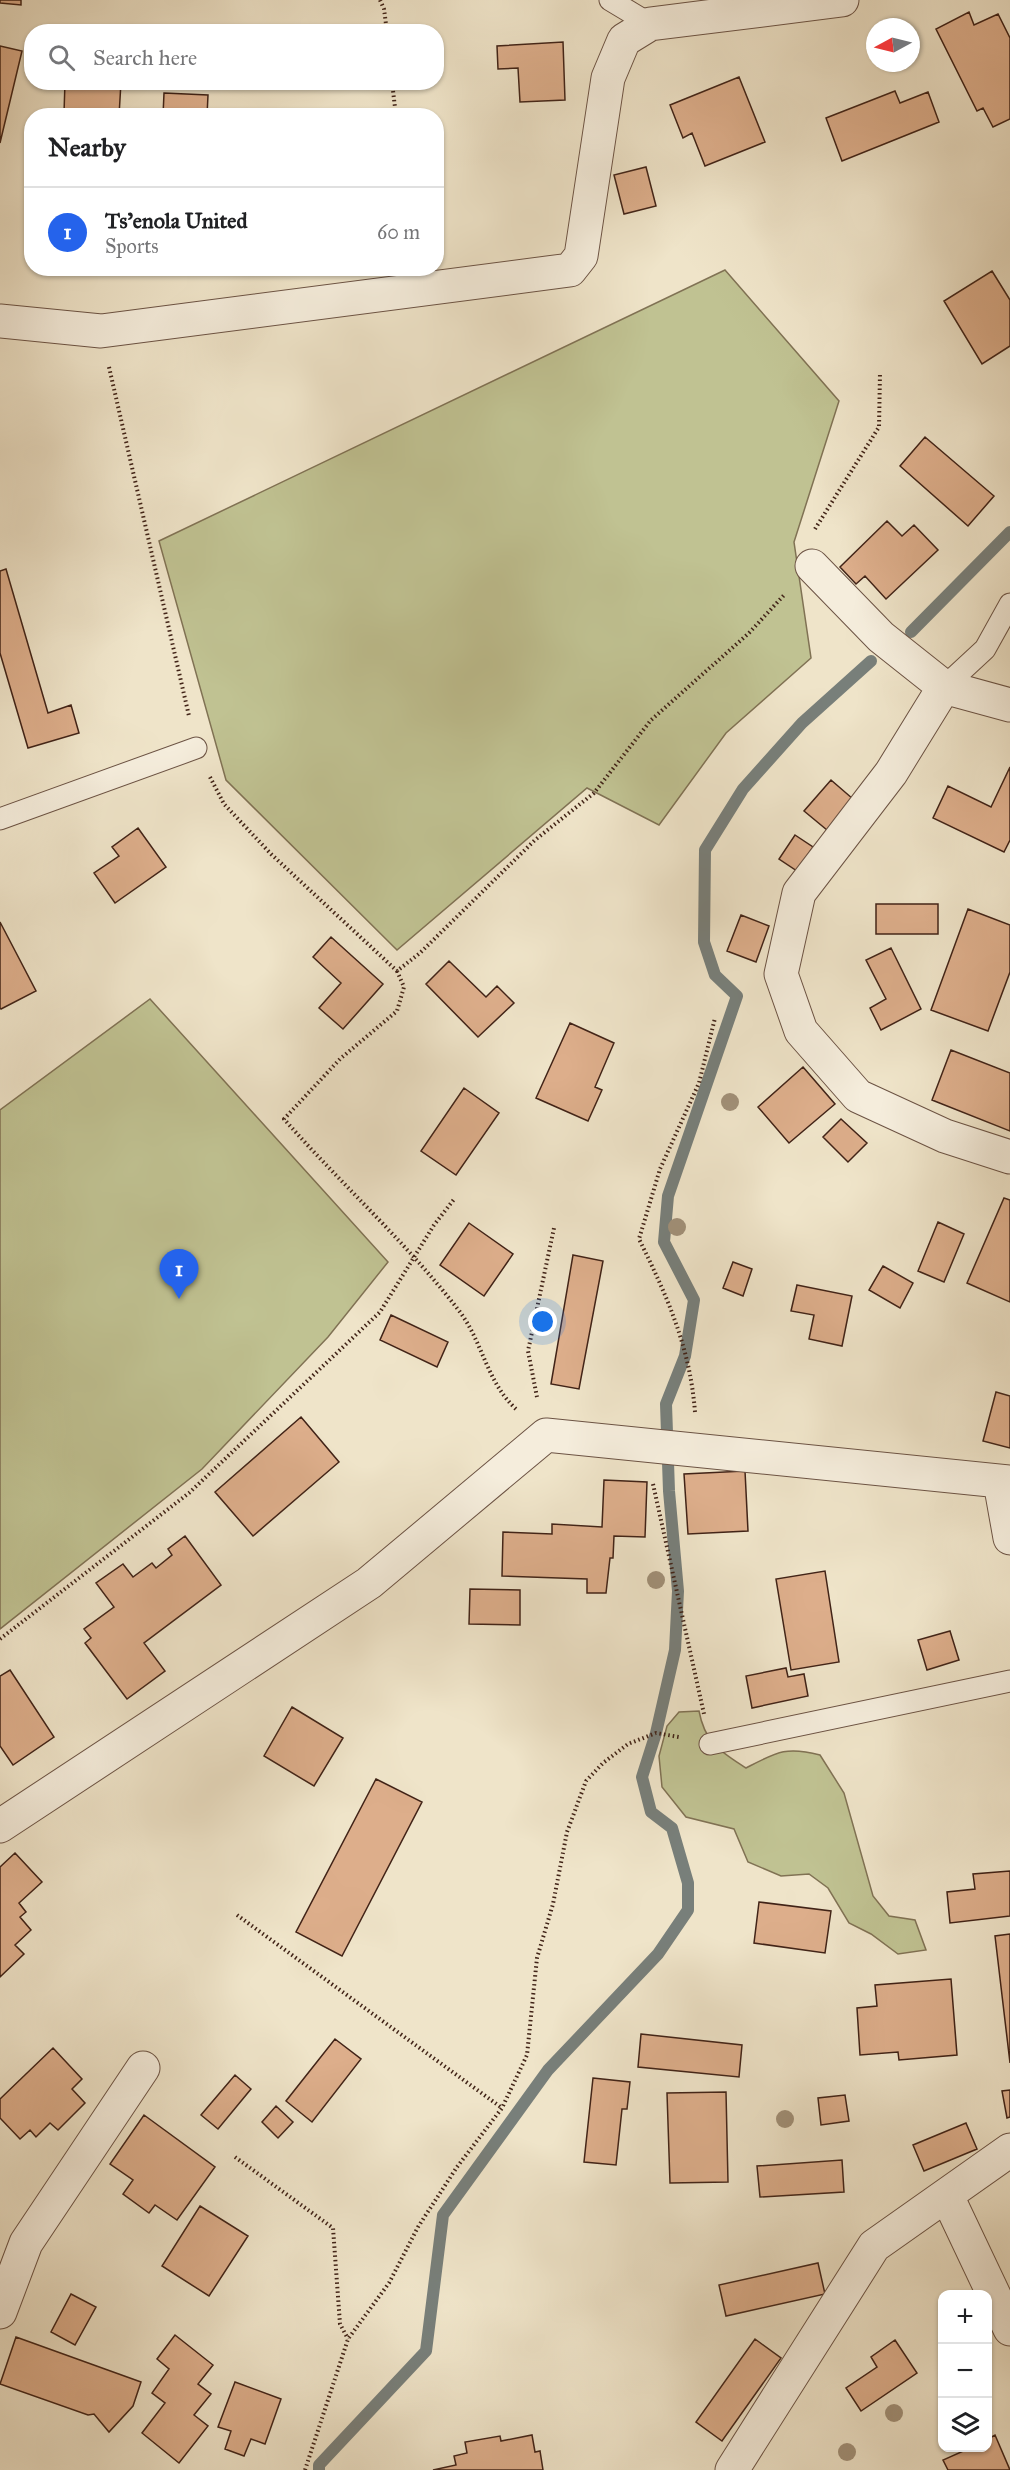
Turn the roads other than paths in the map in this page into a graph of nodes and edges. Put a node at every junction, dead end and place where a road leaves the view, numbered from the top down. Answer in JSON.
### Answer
{"nodes":[{"id":1,"x":610,"y":0,"type":"edge"},
{"id":2,"x":842,"y":0,"type":"edge"},
{"id":3,"x":710,"y":8,"type":"edge"},
{"id":4,"x":650,"y":24,"type":"junction"},
{"id":5,"x":0,"y":321,"type":"edge"},
{"id":6,"x":812,"y":566,"type":"road end"},
{"id":7,"x":1010,"y":604,"type":"edge"},
{"id":8,"x":944,"y":687,"type":"junction"},
{"id":9,"x":1010,"y":705,"type":"edge"},
{"id":10,"x":196,"y":748,"type":"road end"},
{"id":11,"x":0,"y":819,"type":"edge"},
{"id":12,"x":1010,"y":1157,"type":"edge"},
{"id":13,"x":1005,"y":1482,"type":"edge"},
{"id":14,"x":1010,"y":1538,"type":"edge"},
{"id":15,"x":1010,"y":1681,"type":"edge"},
{"id":16,"x":710,"y":1744,"type":"road end"},
{"id":17,"x":0,"y":1826,"type":"edge"},
{"id":18,"x":143,"y":2068,"type":"dead end"},
{"id":19,"x":1010,"y":2150,"type":"edge"},
{"id":20,"x":947,"y":2196,"type":"junction"},
{"id":21,"x":0,"y":2312,"type":"edge"},
{"id":22,"x":1010,"y":2329,"type":"edge"},
{"id":23,"x":732,"y":2470,"type":"edge"}],
"edges":[{"from":1,"to":4,"type":"lane"},
{"from":2,"to":3,"type":"street"},
{"from":3,"to":4,"type":"street"},
{"from":4,"to":5,"type":"street"},
{"from":6,"to":8,"type":"street"},
{"from":7,"to":8,"type":"lane"},
{"from":8,"to":9,"type":"street"},
{"from":8,"to":12,"type":"street"},
{"from":10,"to":11,"type":"lane"},
{"from":13,"to":14,"type":"street"},
{"from":13,"to":17,"type":"street"},
{"from":15,"to":16,"type":"lane"},
{"from":18,"to":21,"type":"street"},
{"from":19,"to":20,"type":"street"},
{"from":20,"to":22,"type":"street"},
{"from":20,"to":23,"type":"street"}]}
